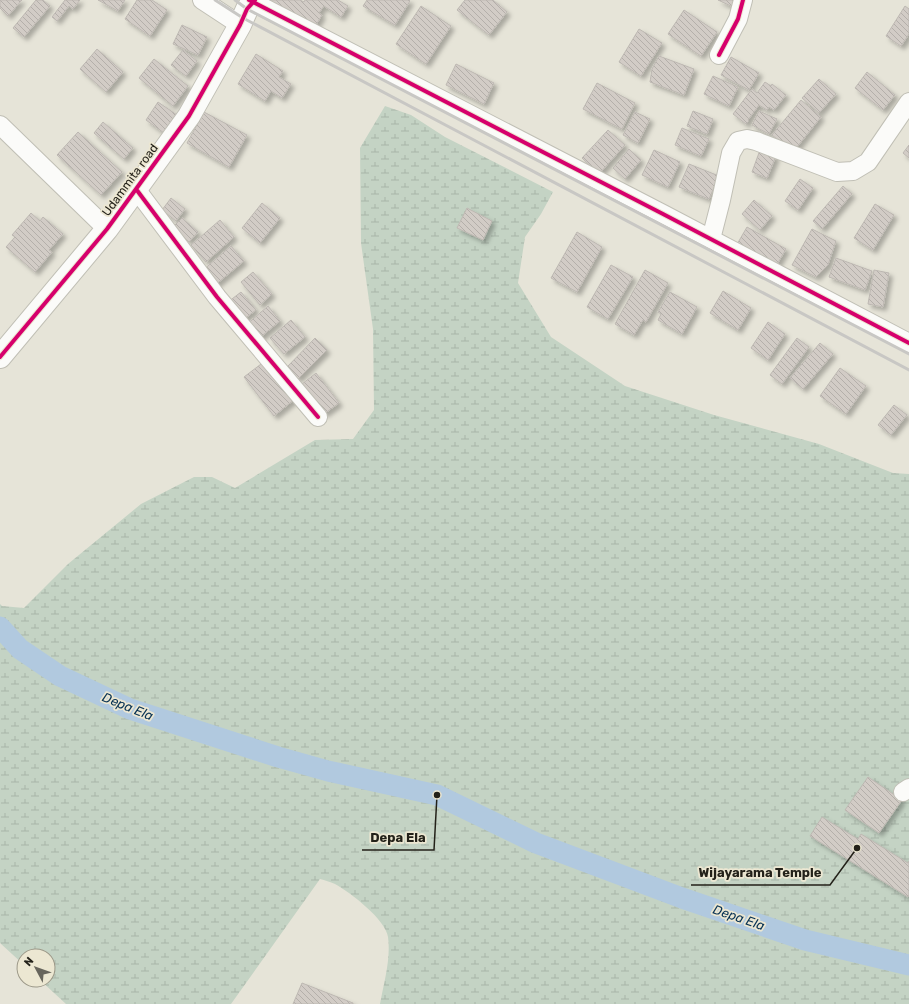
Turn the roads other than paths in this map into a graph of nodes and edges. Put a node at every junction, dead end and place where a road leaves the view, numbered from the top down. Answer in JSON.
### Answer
{"nodes":[{"id":1,"x":202,"y":0,"type":"edge"},
{"id":2,"x":743,"y":0,"type":"edge"},
{"id":3,"x":252,"y":1,"type":"edge"},
{"id":4,"x":240,"y":25,"type":"junction"},
{"id":5,"x":719,"y":55,"type":"dead end"},
{"id":6,"x":909,"y":102,"type":"edge"},
{"id":7,"x":0,"y":125,"type":"edge"},
{"id":8,"x":136,"y":190,"type":"junction"},
{"id":9,"x":108,"y":229,"type":"junction"},
{"id":10,"x":711,"y":239,"type":"junction"},
{"id":11,"x":909,"y":343,"type":"edge"},
{"id":12,"x":0,"y":357,"type":"edge"},
{"id":13,"x":318,"y":417,"type":"dead end"}],
"edges":[{"from":1,"to":4,"type":"street"},
{"from":2,"to":5,"type":"street"},
{"from":3,"to":4,"type":"street","name":"Udammita road"},
{"from":3,"to":10,"type":"street"},
{"from":4,"to":8,"type":"street","name":"Udammita road"},
{"from":6,"to":10,"type":"street"},
{"from":7,"to":9,"type":"street"},
{"from":8,"to":9,"type":"street","name":"Udammita road"},
{"from":8,"to":13,"type":"street"},
{"from":9,"to":12,"type":"street","name":"Udammita road"},
{"from":10,"to":11,"type":"street"}]}
